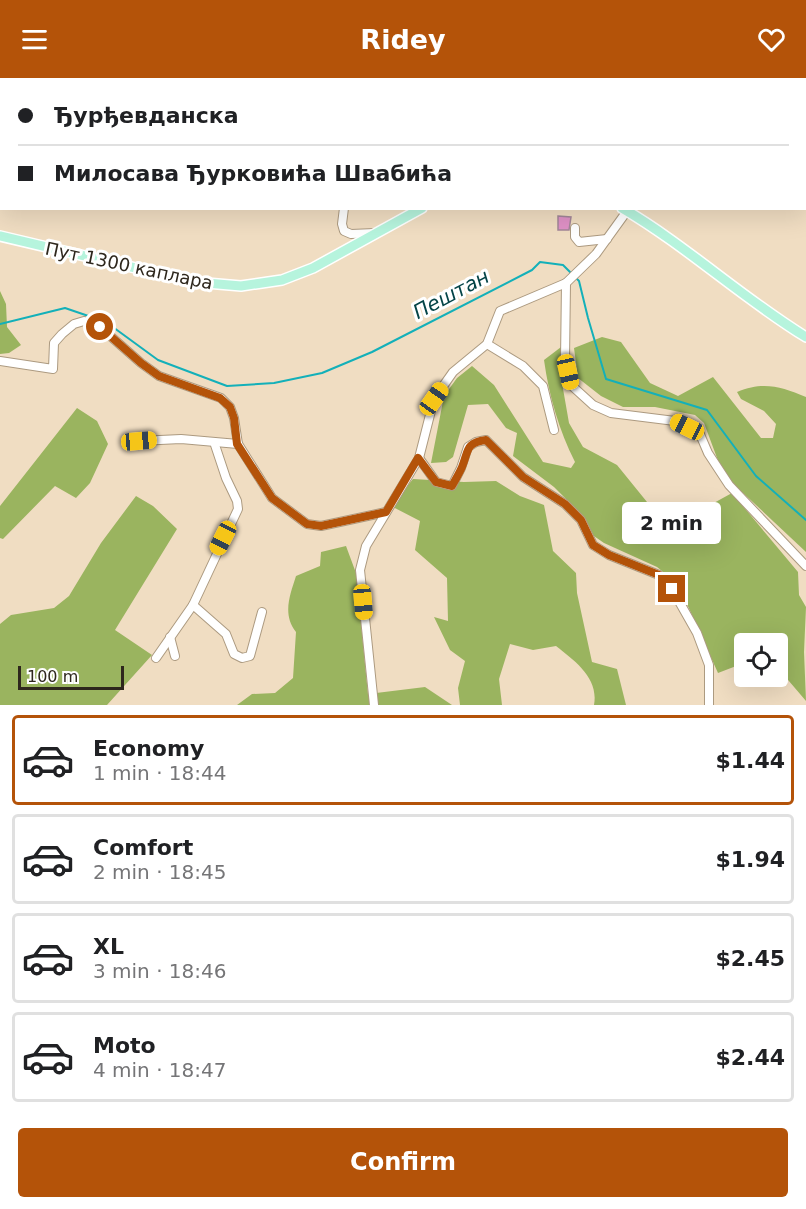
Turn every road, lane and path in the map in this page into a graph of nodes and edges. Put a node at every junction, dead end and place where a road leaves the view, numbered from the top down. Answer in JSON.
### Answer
{"nodes":[{"id":1,"x":344,"y":210,"type":"edge"},
{"id":2,"x":418,"y":210,"type":"edge"},
{"id":3,"x":630,"y":211,"type":"edge"},
{"id":4,"x":575,"y":228,"type":"dead end"},
{"id":5,"x":380,"y":232,"type":"junction"},
{"id":6,"x":0,"y":236,"type":"edge"},
{"id":7,"x":607,"y":238,"type":"junction"},
{"id":8,"x":566,"y":283,"type":"junction"},
{"id":9,"x":806,"y":337,"type":"edge"},
{"id":10,"x":488,"y":344,"type":"junction"},
{"id":11,"x":0,"y":362,"type":"edge"},
{"id":12,"x":554,"y":430,"type":"dead end"},
{"id":13,"x":139,"y":441,"type":"dead end"},
{"id":14,"x":214,"y":442,"type":"junction"},
{"id":15,"x":237,"y":444,"type":"junction"},
{"id":16,"x":418,"y":458,"type":"junction"},
{"id":17,"x":386,"y":512,"type":"junction"},
{"id":18,"x":806,"y":566,"type":"edge"},
{"id":19,"x":193,"y":605,"type":"junction"},
{"id":20,"x":262,"y":612,"type":"dead end"},
{"id":21,"x":170,"y":637,"type":"junction"},
{"id":22,"x":175,"y":656,"type":"dead end"},
{"id":23,"x":156,"y":658,"type":"dead end"},
{"id":24,"x":374,"y":705,"type":"edge"},
{"id":25,"x":709,"y":705,"type":"edge"}],
"edges":[{"from":1,"to":5,"type":"street"},
{"from":2,"to":5,"type":"main road","name":"Пут 1300 каплара"},
{"from":3,"to":7,"type":"street"},
{"from":3,"to":9,"type":"main road"},
{"from":4,"to":7,"type":"street"},
{"from":5,"to":6,"type":"main road","name":"Пут 1300 каплара"},
{"from":7,"to":8,"type":"street"},
{"from":8,"to":10,"type":"street"},
{"from":8,"to":18,"type":"street"},
{"from":10,"to":12,"type":"street"},
{"from":10,"to":16,"type":"street"},
{"from":11,"to":15,"type":"street"},
{"from":13,"to":14,"type":"street"},
{"from":14,"to":15,"type":"street"},
{"from":14,"to":19,"type":"street"},
{"from":15,"to":17,"type":"street"},
{"from":16,"to":17,"type":"street"},
{"from":16,"to":25,"type":"street"},
{"from":17,"to":24,"type":"street"},
{"from":19,"to":20,"type":"street"},
{"from":19,"to":21,"type":"street"},
{"from":21,"to":22,"type":"street"},
{"from":21,"to":23,"type":"street"}]}
